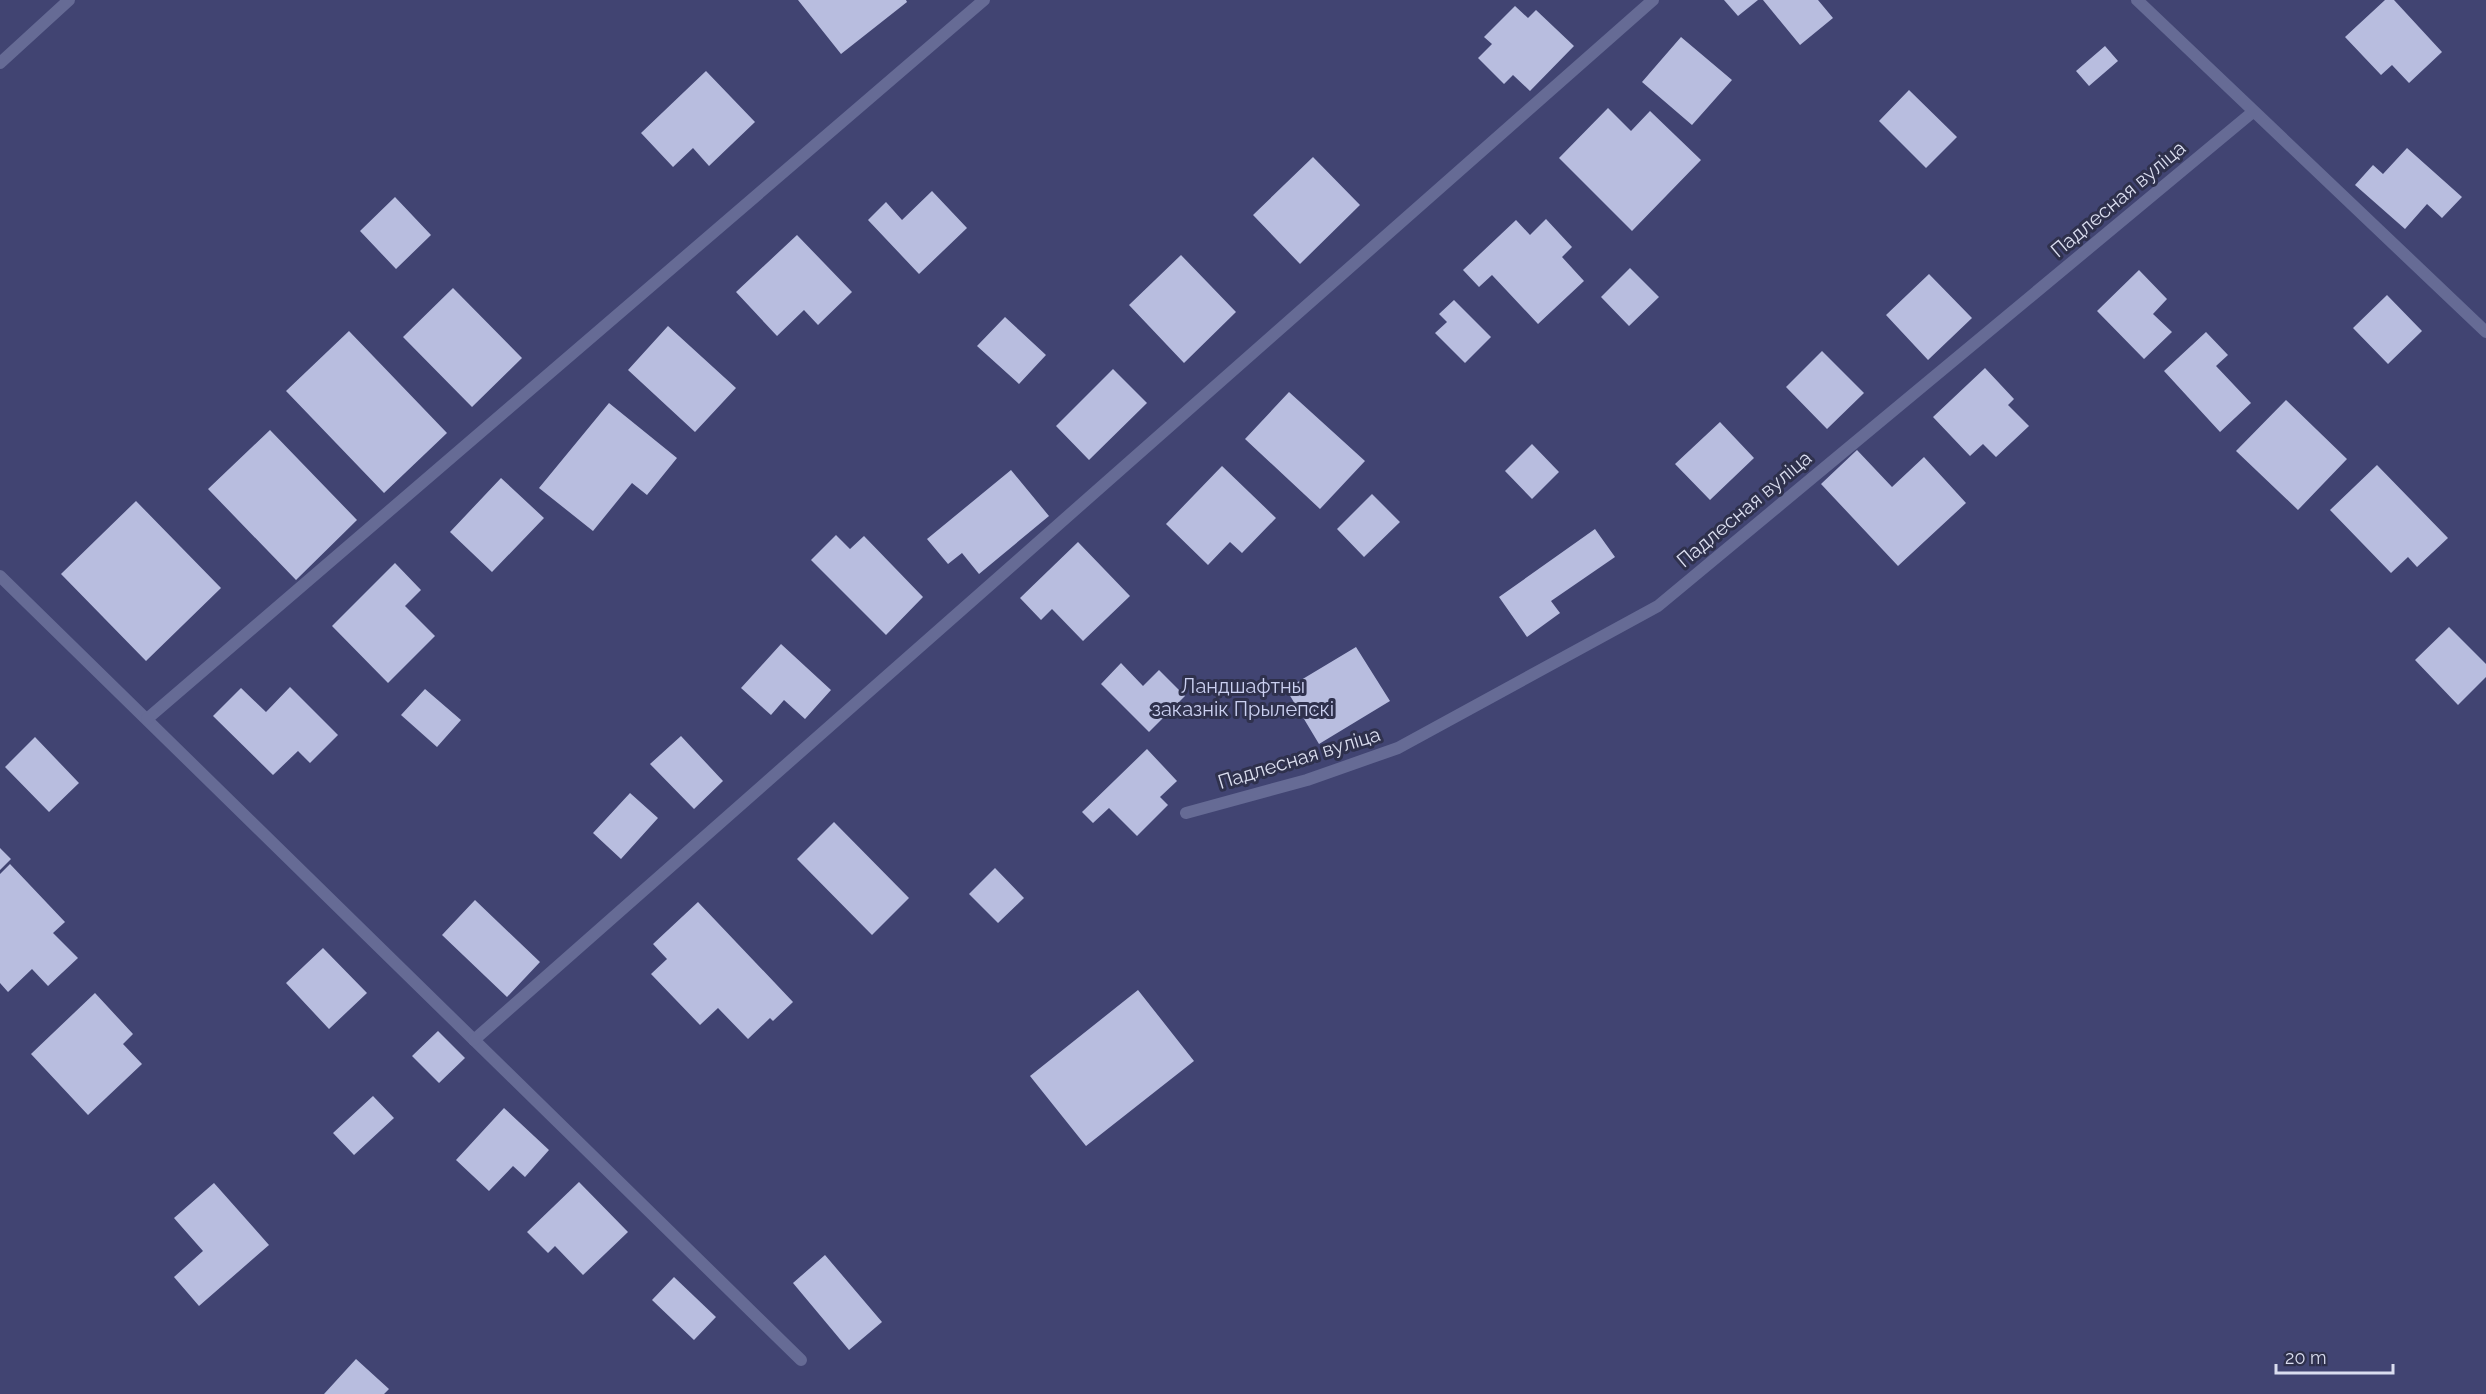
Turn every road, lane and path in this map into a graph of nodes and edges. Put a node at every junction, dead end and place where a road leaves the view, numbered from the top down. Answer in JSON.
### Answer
{"nodes":[{"id":1,"x":69,"y":0,"type":"edge"},
{"id":2,"x":984,"y":0,"type":"edge"},
{"id":3,"x":1653,"y":0,"type":"edge"},
{"id":4,"x":2137,"y":0,"type":"edge"},
{"id":5,"x":0,"y":63,"type":"edge"},
{"id":6,"x":2254,"y":111,"type":"junction"},
{"id":7,"x":2486,"y":332,"type":"edge"},
{"id":8,"x":0,"y":576,"type":"edge"},
{"id":9,"x":147,"y":719,"type":"junction"},
{"id":10,"x":1186,"y":813,"type":"dead end"},
{"id":11,"x":474,"y":1040,"type":"junction"},
{"id":12,"x":801,"y":1360,"type":"dead end"}],
"edges":[{"from":1,"to":5,"type":"street"},
{"from":2,"to":9,"type":"street"},
{"from":3,"to":11,"type":"street"},
{"from":4,"to":6,"type":"street"},
{"from":6,"to":7,"type":"street"},
{"from":6,"to":10,"type":"street","name":"Падлесная вуліца"},
{"from":8,"to":9,"type":"street"},
{"from":9,"to":11,"type":"street"},
{"from":11,"to":12,"type":"street"}]}
